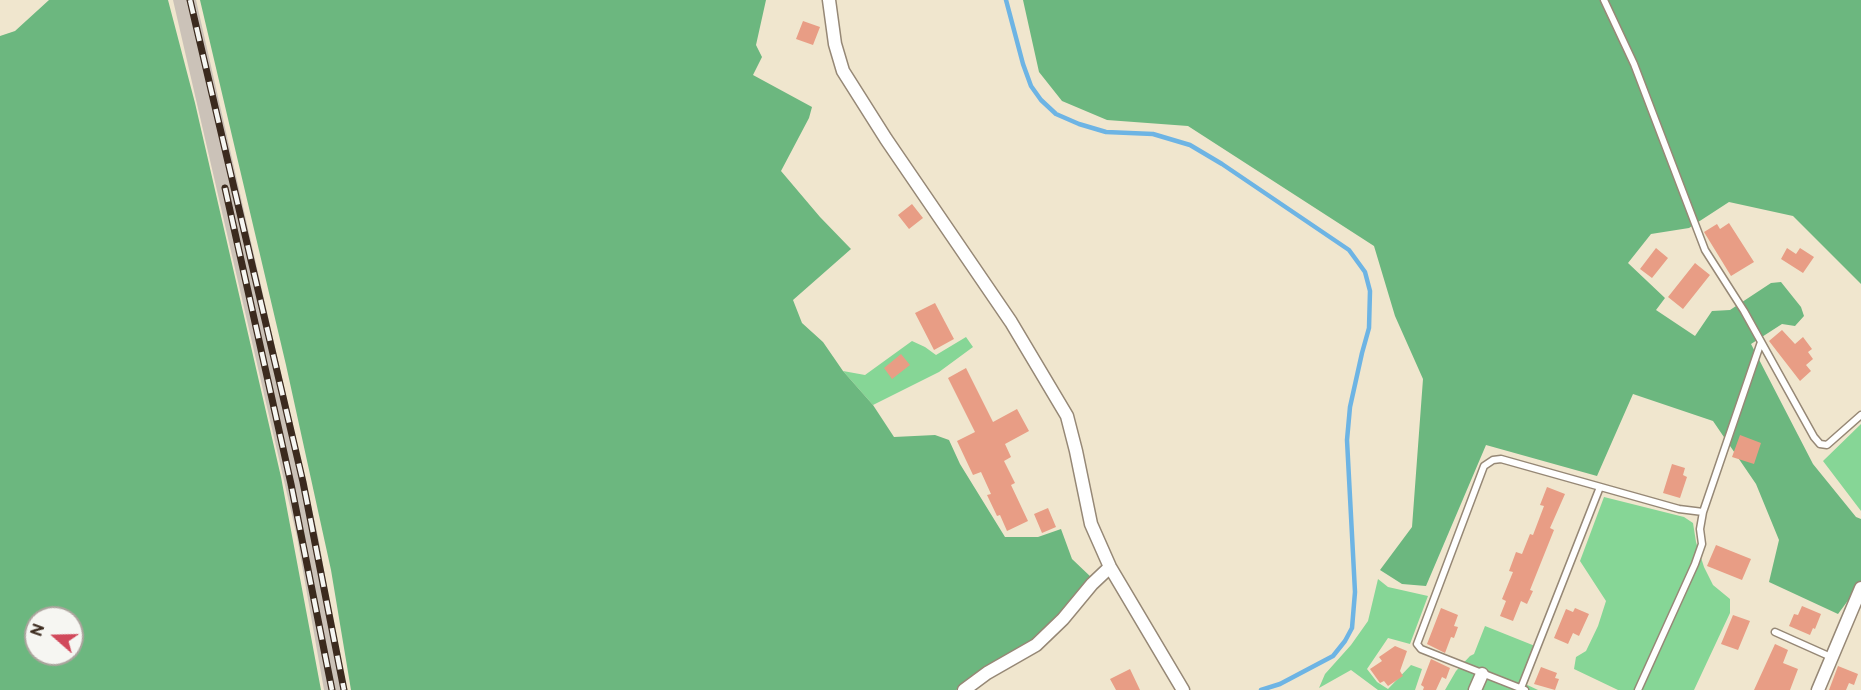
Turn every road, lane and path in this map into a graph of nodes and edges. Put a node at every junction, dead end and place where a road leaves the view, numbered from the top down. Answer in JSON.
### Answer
{"nodes":[{"id":1,"x":829,"y":0,"type":"edge"},
{"id":2,"x":1604,"y":0,"type":"edge"},
{"id":3,"x":1761,"y":342,"type":"junction"},
{"id":4,"x":1861,"y":415,"type":"edge"},
{"id":5,"x":1600,"y":487,"type":"junction"},
{"id":6,"x":1703,"y":512,"type":"junction"},
{"id":7,"x":1110,"y":567,"type":"junction"},
{"id":8,"x":1861,"y":588,"type":"edge"},
{"id":9,"x":1775,"y":632,"type":"dead end"},
{"id":10,"x":1831,"y":657,"type":"junction"},
{"id":11,"x":1482,"y":674,"type":"junction"},
{"id":12,"x":1523,"y":689,"type":"edge"},
{"id":13,"x":964,"y":690,"type":"edge"},
{"id":14,"x":1183,"y":690,"type":"edge"},
{"id":15,"x":1475,"y":690,"type":"edge"},
{"id":16,"x":1638,"y":690,"type":"edge"},
{"id":17,"x":1818,"y":690,"type":"edge"}],
"edges":[{"from":1,"to":7,"type":"street"},
{"from":2,"to":3,"type":"lane"},
{"from":3,"to":4,"type":"lane"},
{"from":3,"to":6,"type":"lane"},
{"from":5,"to":6,"type":"lane"},
{"from":5,"to":11,"type":"lane"},
{"from":5,"to":12,"type":"lane"},
{"from":6,"to":16,"type":"lane"},
{"from":7,"to":13,"type":"street"},
{"from":7,"to":14,"type":"street"},
{"from":8,"to":10,"type":"street"},
{"from":9,"to":10,"type":"lane"},
{"from":10,"to":17,"type":"street"},
{"from":11,"to":12,"type":"lane"},
{"from":11,"to":15,"type":"street"}]}
